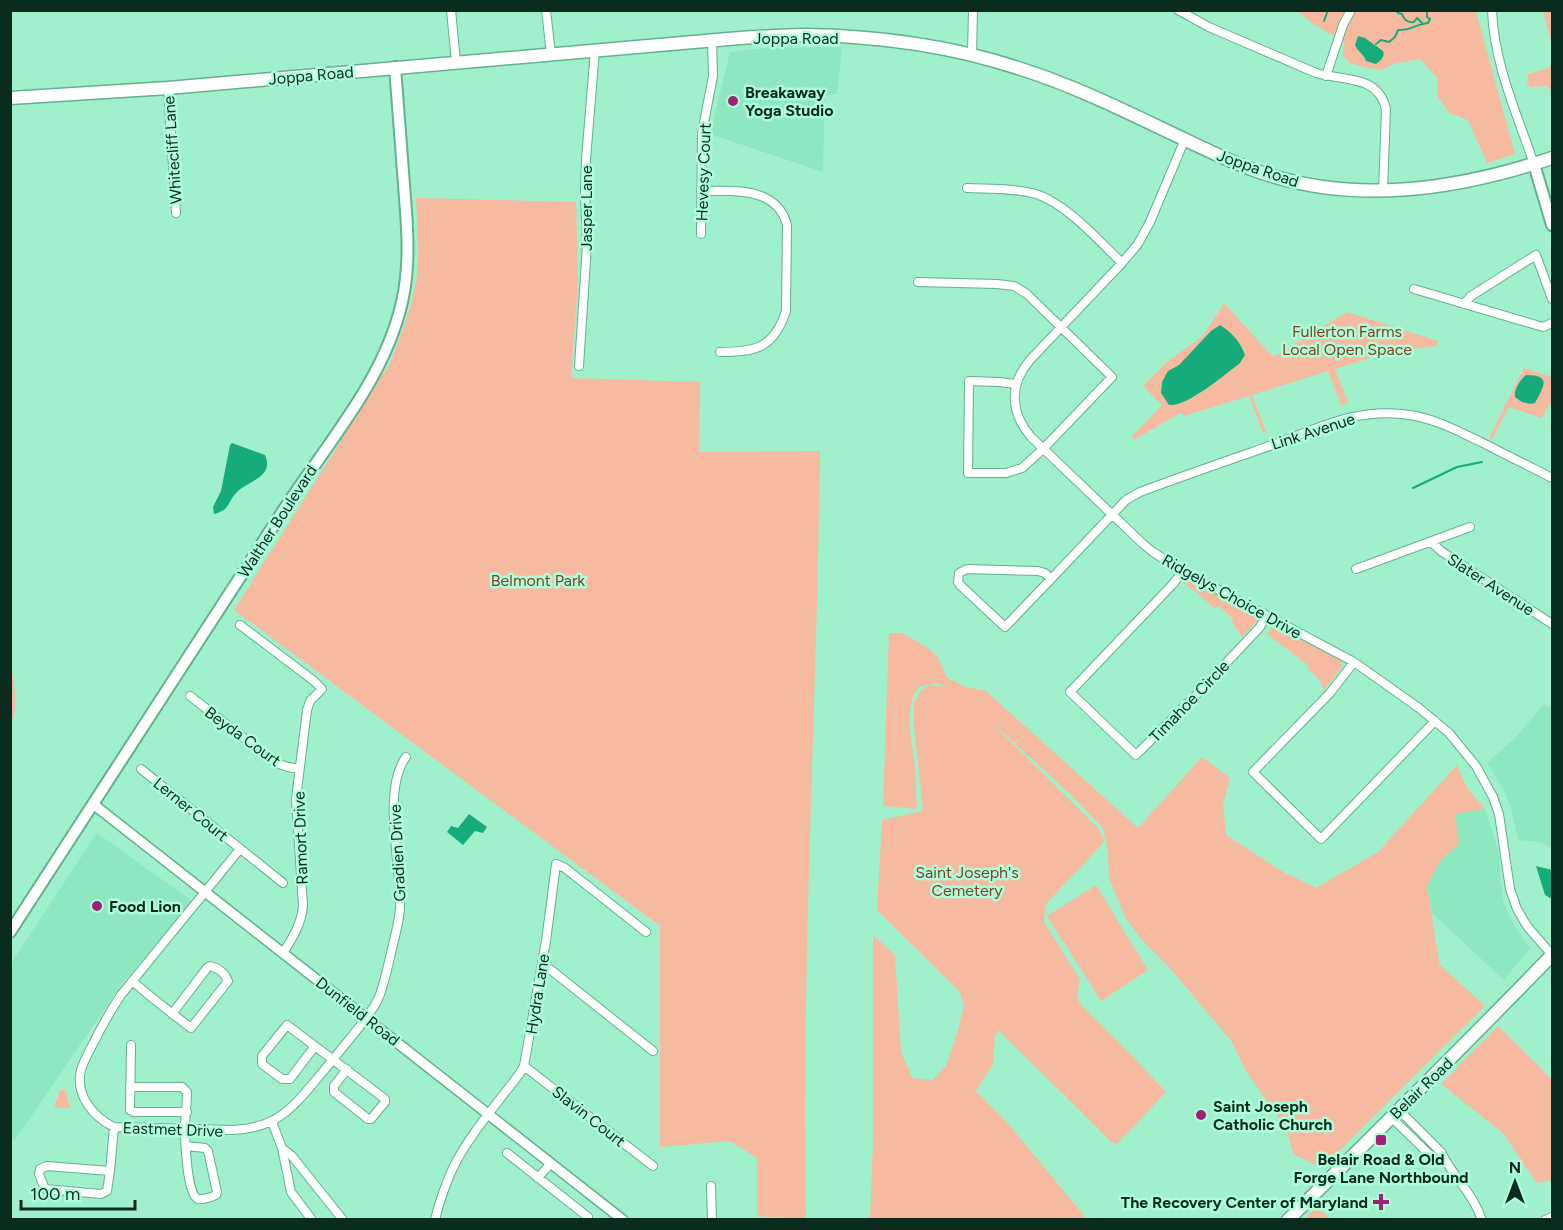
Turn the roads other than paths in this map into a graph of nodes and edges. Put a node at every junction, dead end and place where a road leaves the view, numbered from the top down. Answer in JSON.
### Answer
{"nodes":[{"id":1,"x":451,"y":10,"type":"edge"},
{"id":2,"x":546,"y":10,"type":"edge"},
{"id":3,"x":972,"y":10,"type":"edge"},
{"id":4,"x":1178,"y":10,"type":"edge"},
{"id":5,"x":1351,"y":10,"type":"edge"},
{"id":6,"x":1492,"y":10,"type":"edge"},
{"id":7,"x":712,"y":40,"type":"junction"},
{"id":8,"x":595,"y":50,"type":"junction"},
{"id":9,"x":551,"y":54,"type":"junction"},
{"id":10,"x":972,"y":56,"type":"junction"},
{"id":11,"x":456,"y":62,"type":"junction"},
{"id":12,"x":395,"y":67,"type":"junction"},
{"id":13,"x":1326,"y":76,"type":"junction"},
{"id":14,"x":168,"y":88,"type":"junction"},
{"id":15,"x":10,"y":98,"type":"edge"},
{"id":16,"x":1185,"y":140,"type":"junction"},
{"id":17,"x":1552,"y":158,"type":"edge"},
{"id":18,"x":1534,"y":164,"type":"junction"},
{"id":19,"x":967,"y":188,"type":"dead end"},
{"id":20,"x":701,"y":191,"type":"junction"},
{"id":21,"x":1383,"y":191,"type":"junction"},
{"id":22,"x":176,"y":213,"type":"dead end"},
{"id":23,"x":1552,"y":225,"type":"edge"},
{"id":24,"x":701,"y":234,"type":"dead end"},
{"id":25,"x":1122,"y":263,"type":"junction"},
{"id":26,"x":918,"y":282,"type":"dead end"},
{"id":27,"x":1414,"y":289,"type":"dead end"},
{"id":28,"x":1552,"y":299,"type":"edge"},
{"id":29,"x":1464,"y":304,"type":"junction"},
{"id":30,"x":1552,"y":323,"type":"edge"},
{"id":31,"x":1061,"y":327,"type":"junction"},
{"id":32,"x":720,"y":352,"type":"dead end"},
{"id":33,"x":579,"y":366,"type":"dead end"},
{"id":34,"x":1016,"y":384,"type":"junction"},
{"id":35,"x":1043,"y":449,"type":"junction"},
{"id":36,"x":1552,"y":478,"type":"edge"},
{"id":37,"x":1112,"y":514,"type":"junction"},
{"id":38,"x":1470,"y":527,"type":"dead end"},
{"id":39,"x":1431,"y":542,"type":"junction"},
{"id":40,"x":1356,"y":569,"type":"dead end"},
{"id":41,"x":1183,"y":571,"type":"junction"},
{"id":42,"x":1051,"y":579,"type":"junction"},
{"id":43,"x":1266,"y":615,"type":"junction"},
{"id":44,"x":1552,"y":624,"type":"edge"},
{"id":45,"x":240,"y":625,"type":"dead end"},
{"id":46,"x":1354,"y":662,"type":"junction"},
{"id":47,"x":190,"y":696,"type":"dead end"},
{"id":48,"x":1435,"y":721,"type":"junction"},
{"id":49,"x":405,"y":757,"type":"dead end"},
{"id":50,"x":141,"y":769,"type":"dead end"},
{"id":51,"x":299,"y":769,"type":"junction"},
{"id":52,"x":93,"y":804,"type":"junction"},
{"id":53,"x":240,"y":849,"type":"junction"},
{"id":54,"x":283,"y":883,"type":"dead end"},
{"id":55,"x":206,"y":892,"type":"junction"},
{"id":56,"x":10,"y":932,"type":"edge"},
{"id":57,"x":646,"y":932,"type":"dead end"},
{"id":58,"x":283,"y":953,"type":"junction"},
{"id":59,"x":1552,"y":955,"type":"edge"},
{"id":60,"x":542,"y":965,"type":"junction"},
{"id":61,"x":132,"y":981,"type":"junction"},
{"id":62,"x":172,"y":1014,"type":"junction"},
{"id":63,"x":366,"y":1018,"type":"junction"},
{"id":64,"x":130,"y":1045,"type":"dead end"},
{"id":65,"x":315,"y":1046,"type":"junction"},
{"id":66,"x":653,"y":1052,"type":"dead end"},
{"id":67,"x":333,"y":1059,"type":"junction"},
{"id":68,"x":524,"y":1066,"type":"junction"},
{"id":69,"x":346,"y":1069,"type":"junction"},
{"id":70,"x":130,"y":1087,"type":"junction"},
{"id":71,"x":187,"y":1112,"type":"junction"},
{"id":72,"x":488,"y":1113,"type":"junction"},
{"id":73,"x":1395,"y":1113,"type":"junction"},
{"id":74,"x":272,"y":1122,"type":"junction"},
{"id":75,"x":114,"y":1127,"type":"junction"},
{"id":76,"x":185,"y":1130,"type":"junction"},
{"id":77,"x":186,"y":1146,"type":"junction"},
{"id":78,"x":282,"y":1148,"type":"junction"},
{"id":79,"x":507,"y":1153,"type":"dead end"},
{"id":80,"x":550,"y":1164,"type":"junction"},
{"id":81,"x":653,"y":1166,"type":"dead end"},
{"id":82,"x":110,"y":1171,"type":"junction"},
{"id":83,"x":538,"y":1178,"type":"junction"},
{"id":84,"x":711,"y":1186,"type":"dead end"},
{"id":85,"x":612,"y":1211,"type":"junction"},
{"id":86,"x":588,"y":1217,"type":"dead end"},
{"id":87,"x":1552,"y":1217,"type":"edge"},
{"id":88,"x":312,"y":1220,"type":"edge"},
{"id":89,"x":343,"y":1220,"type":"edge"},
{"id":90,"x":435,"y":1220,"type":"edge"},
{"id":91,"x":605,"y":1220,"type":"edge"},
{"id":92,"x":623,"y":1220,"type":"edge"},
{"id":93,"x":712,"y":1220,"type":"edge"},
{"id":94,"x":1288,"y":1220,"type":"edge"},
{"id":95,"x":1482,"y":1220,"type":"edge"},
{"id":96,"x":1545,"y":1220,"type":"edge"}],
"edges":[{"from":1,"to":11,"type":"street"},
{"from":2,"to":9,"type":"street"},
{"from":3,"to":10,"type":"street"},
{"from":4,"to":13,"type":"street"},
{"from":5,"to":13,"type":"street"},
{"from":6,"to":18,"type":"street"},
{"from":7,"to":8,"type":"main road","name":"Joppa Road"},
{"from":7,"to":10,"type":"main road","name":"Joppa Road"},
{"from":7,"to":20,"type":"street","name":"Hevesy Court"},
{"from":8,"to":9,"type":"main road","name":"Joppa Road"},
{"from":8,"to":33,"type":"street","name":"Jasper Lane"},
{"from":9,"to":11,"type":"main road","name":"Joppa Road"},
{"from":10,"to":16,"type":"main road","name":"Joppa Road"},
{"from":11,"to":12,"type":"main road","name":"Joppa Road"},
{"from":12,"to":14,"type":"main road","name":"Joppa Road"},
{"from":12,"to":52,"type":"main road","name":"Walther Boulevard"},
{"from":13,"to":21,"type":"street"},
{"from":14,"to":15,"type":"main road","name":"Joppa Road"},
{"from":14,"to":22,"type":"street","name":"Whitecliff Lane"},
{"from":16,"to":21,"type":"main road","name":"Joppa Road"},
{"from":16,"to":25,"type":"street"},
{"from":17,"to":18,"type":"main road","name":"Joppa Road"},
{"from":18,"to":21,"type":"main road","name":"Joppa Road"},
{"from":18,"to":23,"type":"main road"},
{"from":19,"to":25,"type":"street"},
{"from":20,"to":24,"type":"street","name":"Hevesy Court"},
{"from":20,"to":32,"type":"street"},
{"from":25,"to":31,"type":"street"},
{"from":26,"to":31,"type":"street"},
{"from":27,"to":29,"type":"street"},
{"from":28,"to":29,"type":"street"},
{"from":29,"to":30,"type":"street"},
{"from":31,"to":34,"type":"street"},
{"from":31,"to":35,"type":"street"},
{"from":34,"to":35,"type":"street","name":"Ridgelys Choice Drive"},
{"from":34,"to":35,"type":"street"},
{"from":35,"to":37,"type":"street","name":"Ridgelys Choice Drive"},
{"from":36,"to":37,"type":"street","name":"Link Avenue"},
{"from":37,"to":41,"type":"street","name":"Ridgelys Choice Drive"},
{"from":37,"to":42,"type":"street","name":"Link Avenue"},
{"from":38,"to":39,"type":"street"},
{"from":39,"to":40,"type":"street"},
{"from":39,"to":44,"type":"street","name":"Slater Avenue"},
{"from":41,"to":43,"type":"street","name":"Ridgelys Choice Drive"},
{"from":41,"to":43,"type":"street","name":"Timahoe Circle"},
{"from":42,"to":42,"type":"street","name":"Link Avenue"},
{"from":43,"to":46,"type":"street","name":"Ridgelys Choice Drive"},
{"from":45,"to":51,"type":"street","name":"Ramort Drive"},
{"from":46,"to":48,"type":"street","name":"Ridgelys Choice Drive"},
{"from":46,"to":48,"type":"street"},
{"from":47,"to":51,"type":"street","name":"Beyda Court"},
{"from":48,"to":59,"type":"street","name":"Ridgelys Choice Drive"},
{"from":49,"to":63,"type":"street","name":"Gradien Drive"},
{"from":50,"to":53,"type":"street","name":"Lerner Court"},
{"from":51,"to":58,"type":"street","name":"Ramort Drive"},
{"from":52,"to":55,"type":"street","name":"Dunfield Road"},
{"from":52,"to":56,"type":"main road","name":"Walther Boulevard"},
{"from":53,"to":54,"type":"street","name":"Lerner Court"},
{"from":53,"to":55,"type":"street","name":"Lerner Court"},
{"from":55,"to":58,"type":"street","name":"Dunfield Road"},
{"from":55,"to":61,"type":"street","name":"Eastmet Drive"},
{"from":57,"to":60,"type":"street","name":"Hydra Lane"},
{"from":58,"to":63,"type":"street","name":"Dunfield Road"},
{"from":59,"to":73,"type":"main road","name":"Belair Road"},
{"from":60,"to":66,"type":"street"},
{"from":60,"to":68,"type":"street","name":"Hydra Lane"},
{"from":61,"to":62,"type":"street"},
{"from":61,"to":75,"type":"street","name":"Eastmet Drive"},
{"from":62,"to":62,"type":"street"},
{"from":63,"to":67,"type":"street","name":"Eastmet Drive"},
{"from":63,"to":72,"type":"street","name":"Dunfield Road"},
{"from":64,"to":70,"type":"street"},
{"from":65,"to":65,"type":"street"},
{"from":65,"to":67,"type":"street"},
{"from":67,"to":69,"type":"street"},
{"from":67,"to":74,"type":"street","name":"Eastmet Drive"},
{"from":68,"to":72,"type":"street","name":"Hydra Lane"},
{"from":68,"to":81,"type":"street","name":"Slavin Court"},
{"from":69,"to":69,"type":"street"},
{"from":70,"to":71,"type":"street"},
{"from":70,"to":71,"type":"street"},
{"from":71,"to":76,"type":"street"},
{"from":72,"to":80,"type":"street","name":"Dunfield Road"},
{"from":72,"to":90,"type":"street","name":"Hydra Lane"},
{"from":73,"to":94,"type":"main road","name":"Belair Road"},
{"from":73,"to":95,"type":"street"},
{"from":74,"to":76,"type":"street","name":"Eastmet Drive"},
{"from":74,"to":78,"type":"street"},
{"from":75,"to":76,"type":"street","name":"Eastmet Drive"},
{"from":75,"to":82,"type":"street"},
{"from":76,"to":77,"type":"street"},
{"from":77,"to":77,"type":"street"},
{"from":78,"to":88,"type":"street"},
{"from":78,"to":89,"type":"street"},
{"from":79,"to":83,"type":"street"},
{"from":80,"to":83,"type":"street"},
{"from":80,"to":85,"type":"street","name":"Dunfield Road"},
{"from":82,"to":82,"type":"street"},
{"from":83,"to":86,"type":"street"},
{"from":84,"to":93,"type":"street"},
{"from":85,"to":91,"type":"street"},
{"from":85,"to":92,"type":"street","name":"Dunfield Road"},
{"from":87,"to":96,"type":"street"}]}
